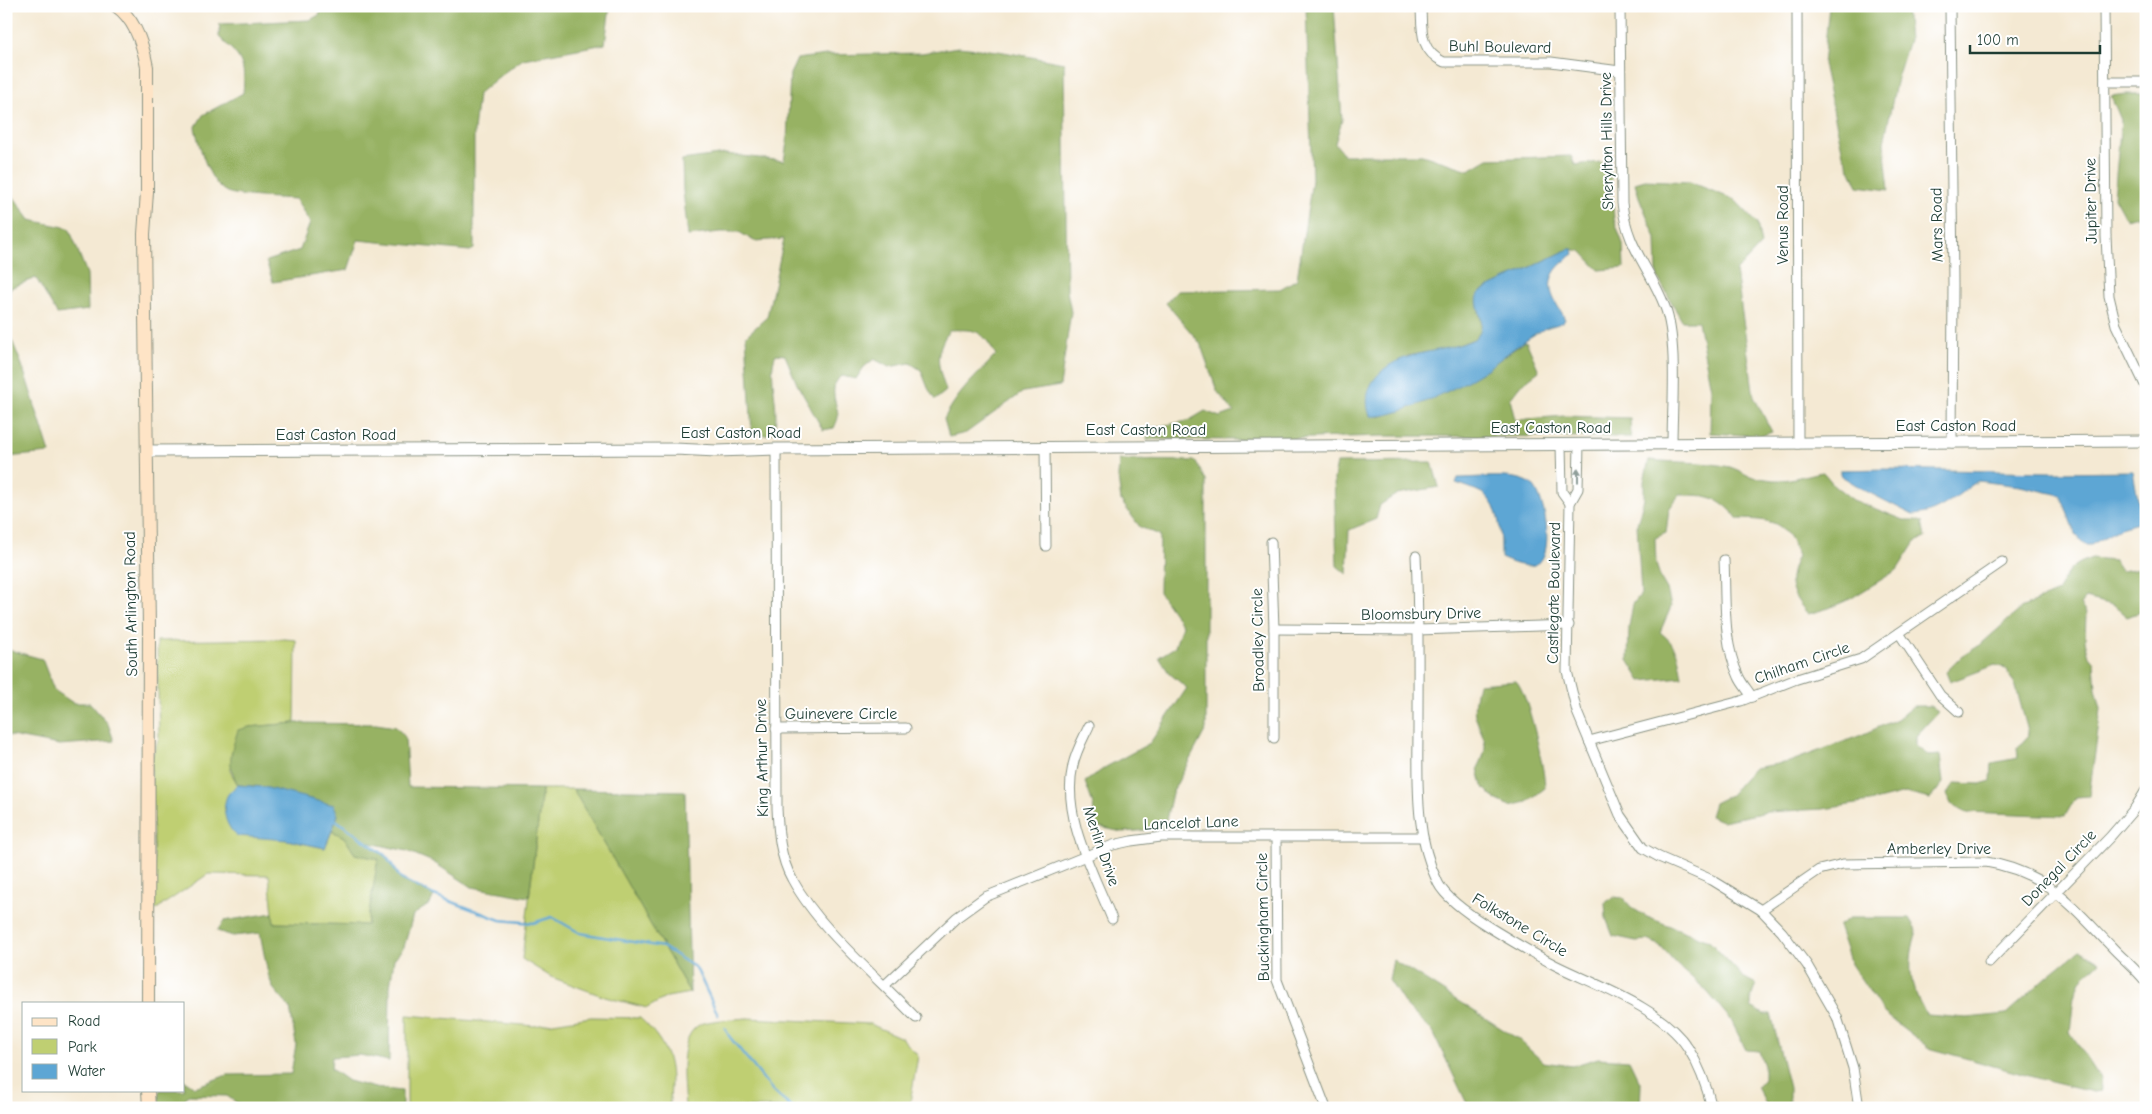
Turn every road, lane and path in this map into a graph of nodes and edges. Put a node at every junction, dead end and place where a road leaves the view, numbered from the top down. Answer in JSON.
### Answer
{"nodes":[{"id":1,"x":1421,"y":6,"type":"edge"},
{"id":2,"x":1620,"y":6,"type":"edge"},
{"id":3,"x":1796,"y":6,"type":"edge"},
{"id":4,"x":1950,"y":6,"type":"edge"},
{"id":5,"x":2104,"y":6,"type":"edge"},
{"id":6,"x":120,"y":8,"type":"edge"},
{"id":7,"x":1620,"y":71,"type":"junction"},
{"id":8,"x":2105,"y":82,"type":"junction"},
{"id":9,"x":2146,"y":82,"type":"edge"},
{"id":10,"x":2146,"y":388,"type":"edge"},
{"id":11,"x":2146,"y":441,"type":"edge"},
{"id":12,"x":1952,"y":443,"type":"junction"},
{"id":13,"x":1561,"y":444,"type":"junction"},
{"id":14,"x":1578,"y":444,"type":"junction"},
{"id":15,"x":1672,"y":444,"type":"junction"},
{"id":16,"x":1798,"y":444,"type":"junction"},
{"id":17,"x":1045,"y":447,"type":"junction"},
{"id":18,"x":776,"y":448,"type":"junction"},
{"id":19,"x":147,"y":451,"type":"junction"},
{"id":20,"x":1570,"y":502,"type":"junction"},
{"id":21,"x":1271,"y":542,"type":"dead end"},
{"id":22,"x":1046,"y":546,"type":"dead end"},
{"id":23,"x":1416,"y":556,"type":"dead end"},
{"id":24,"x":1724,"y":560,"type":"dead end"},
{"id":25,"x":2002,"y":562,"type":"dead end"},
{"id":26,"x":1568,"y":625,"type":"junction"},
{"id":27,"x":1274,"y":629,"type":"junction"},
{"id":28,"x":1418,"y":630,"type":"junction"},
{"id":29,"x":1899,"y":633,"type":"junction"},
{"id":30,"x":1752,"y":697,"type":"junction"},
{"id":31,"x":1959,"y":712,"type":"dead end"},
{"id":32,"x":1089,"y":726,"type":"dead end"},
{"id":33,"x":906,"y":728,"type":"dead end"},
{"id":34,"x":776,"y":730,"type":"junction"},
{"id":35,"x":1274,"y":738,"type":"dead end"},
{"id":36,"x":1589,"y":741,"type":"junction"},
{"id":37,"x":2146,"y":790,"type":"edge"},
{"id":38,"x":1276,"y":837,"type":"junction"},
{"id":39,"x":1422,"y":837,"type":"junction"},
{"id":40,"x":1086,"y":856,"type":"junction"},
{"id":41,"x":2058,"y":892,"type":"junction"},
{"id":42,"x":1761,"y":910,"type":"junction"},
{"id":43,"x":1112,"y":919,"type":"dead end"},
{"id":44,"x":1989,"y":962,"type":"dead end"},
{"id":45,"x":2146,"y":982,"type":"edge"},
{"id":46,"x":885,"y":985,"type":"junction"},
{"id":47,"x":148,"y":1002,"type":"edge"},
{"id":48,"x":916,"y":1018,"type":"dead end"},
{"id":49,"x":148,"y":1092,"type":"edge"},
{"id":50,"x":148,"y":1108,"type":"edge"},
{"id":51,"x":1326,"y":1108,"type":"edge"},
{"id":52,"x":1712,"y":1108,"type":"edge"},
{"id":53,"x":1859,"y":1108,"type":"edge"}],
"edges":[{"from":1,"to":7,"type":"street","name":"Buhl Boulevard"},
{"from":2,"to":7,"type":"street","name":"Sherylton Hills Drive"},
{"from":3,"to":16,"type":"street","name":"Venus Road"},
{"from":4,"to":12,"type":"street","name":"Mars Road"},
{"from":5,"to":8,"type":"street","name":"Jupiter Drive"},
{"from":6,"to":19,"type":"main road","name":"South Arlington Road"},
{"from":7,"to":15,"type":"street","name":"Sherylton Hills Drive"},
{"from":8,"to":9,"type":"street"},
{"from":8,"to":10,"type":"street","name":"Jupiter Drive"},
{"from":11,"to":12,"type":"street","name":"East Caston Road"},
{"from":12,"to":16,"type":"street","name":"East Caston Road"},
{"from":13,"to":14,"type":"street","name":"East Caston Road"},
{"from":13,"to":17,"type":"street","name":"East Caston Road"},
{"from":13,"to":20,"type":"street","name":"Castlegate Boulevard"},
{"from":14,"to":15,"type":"street","name":"East Caston Road"},
{"from":20,"to":14,"type":"street","name":"Castlegate Boulevard","one_way":true},
{"from":15,"to":16,"type":"street","name":"East Caston Road"},
{"from":17,"to":18,"type":"street","name":"East Caston Road"},
{"from":17,"to":22,"type":"street"},
{"from":18,"to":19,"type":"street","name":"East Caston Road"},
{"from":18,"to":34,"type":"street","name":"King Arthur Drive"},
{"from":19,"to":47,"type":"main road","name":"South Arlington Road"},
{"from":20,"to":26,"type":"street","name":"Castlegate Boulevard"},
{"from":21,"to":27,"type":"street","name":"Broadley Circle"},
{"from":23,"to":28,"type":"street","name":"Folkstone Circle"},
{"from":24,"to":30,"type":"street"},
{"from":25,"to":29,"type":"street","name":"Chilham Circle"},
{"from":26,"to":28,"type":"street","name":"Bloomsbury Drive"},
{"from":26,"to":36,"type":"street","name":"Castlegate Boulevard"},
{"from":27,"to":28,"type":"street","name":"Bloomsbury Drive"},
{"from":27,"to":35,"type":"street","name":"Broadley Circle"},
{"from":28,"to":39,"type":"street","name":"Folkstone Circle"},
{"from":29,"to":30,"type":"street","name":"Chilham Circle"},
{"from":29,"to":31,"type":"street"},
{"from":30,"to":36,"type":"street","name":"Chilham Circle"},
{"from":32,"to":40,"type":"street","name":"Merlin Drive"},
{"from":33,"to":34,"type":"street","name":"Guinevere Circle"},
{"from":34,"to":46,"type":"street","name":"King Arthur Drive"},
{"from":36,"to":42,"type":"street","name":"Castlegate Boulevard"},
{"from":37,"to":41,"type":"street","name":"Donegal Circle"},
{"from":38,"to":39,"type":"street","name":"Lancelot Lane"},
{"from":38,"to":40,"type":"street","name":"Lancelot Lane"},
{"from":38,"to":51,"type":"street","name":"Buckingham Circle"},
{"from":39,"to":52,"type":"street","name":"Folkstone Circle"},
{"from":40,"to":43,"type":"street","name":"Merlin Drive"},
{"from":40,"to":46,"type":"street","name":"Lancelot Lane"},
{"from":41,"to":42,"type":"street","name":"Amberley Drive"},
{"from":41,"to":44,"type":"street","name":"Donegal Circle"},
{"from":41,"to":45,"type":"street","name":"Amberley Drive"},
{"from":42,"to":53,"type":"street","name":"Castlegate Boulevard"},
{"from":46,"to":48,"type":"street","name":"King Arthur Drive"},
{"from":49,"to":50,"type":"main road"}]}
